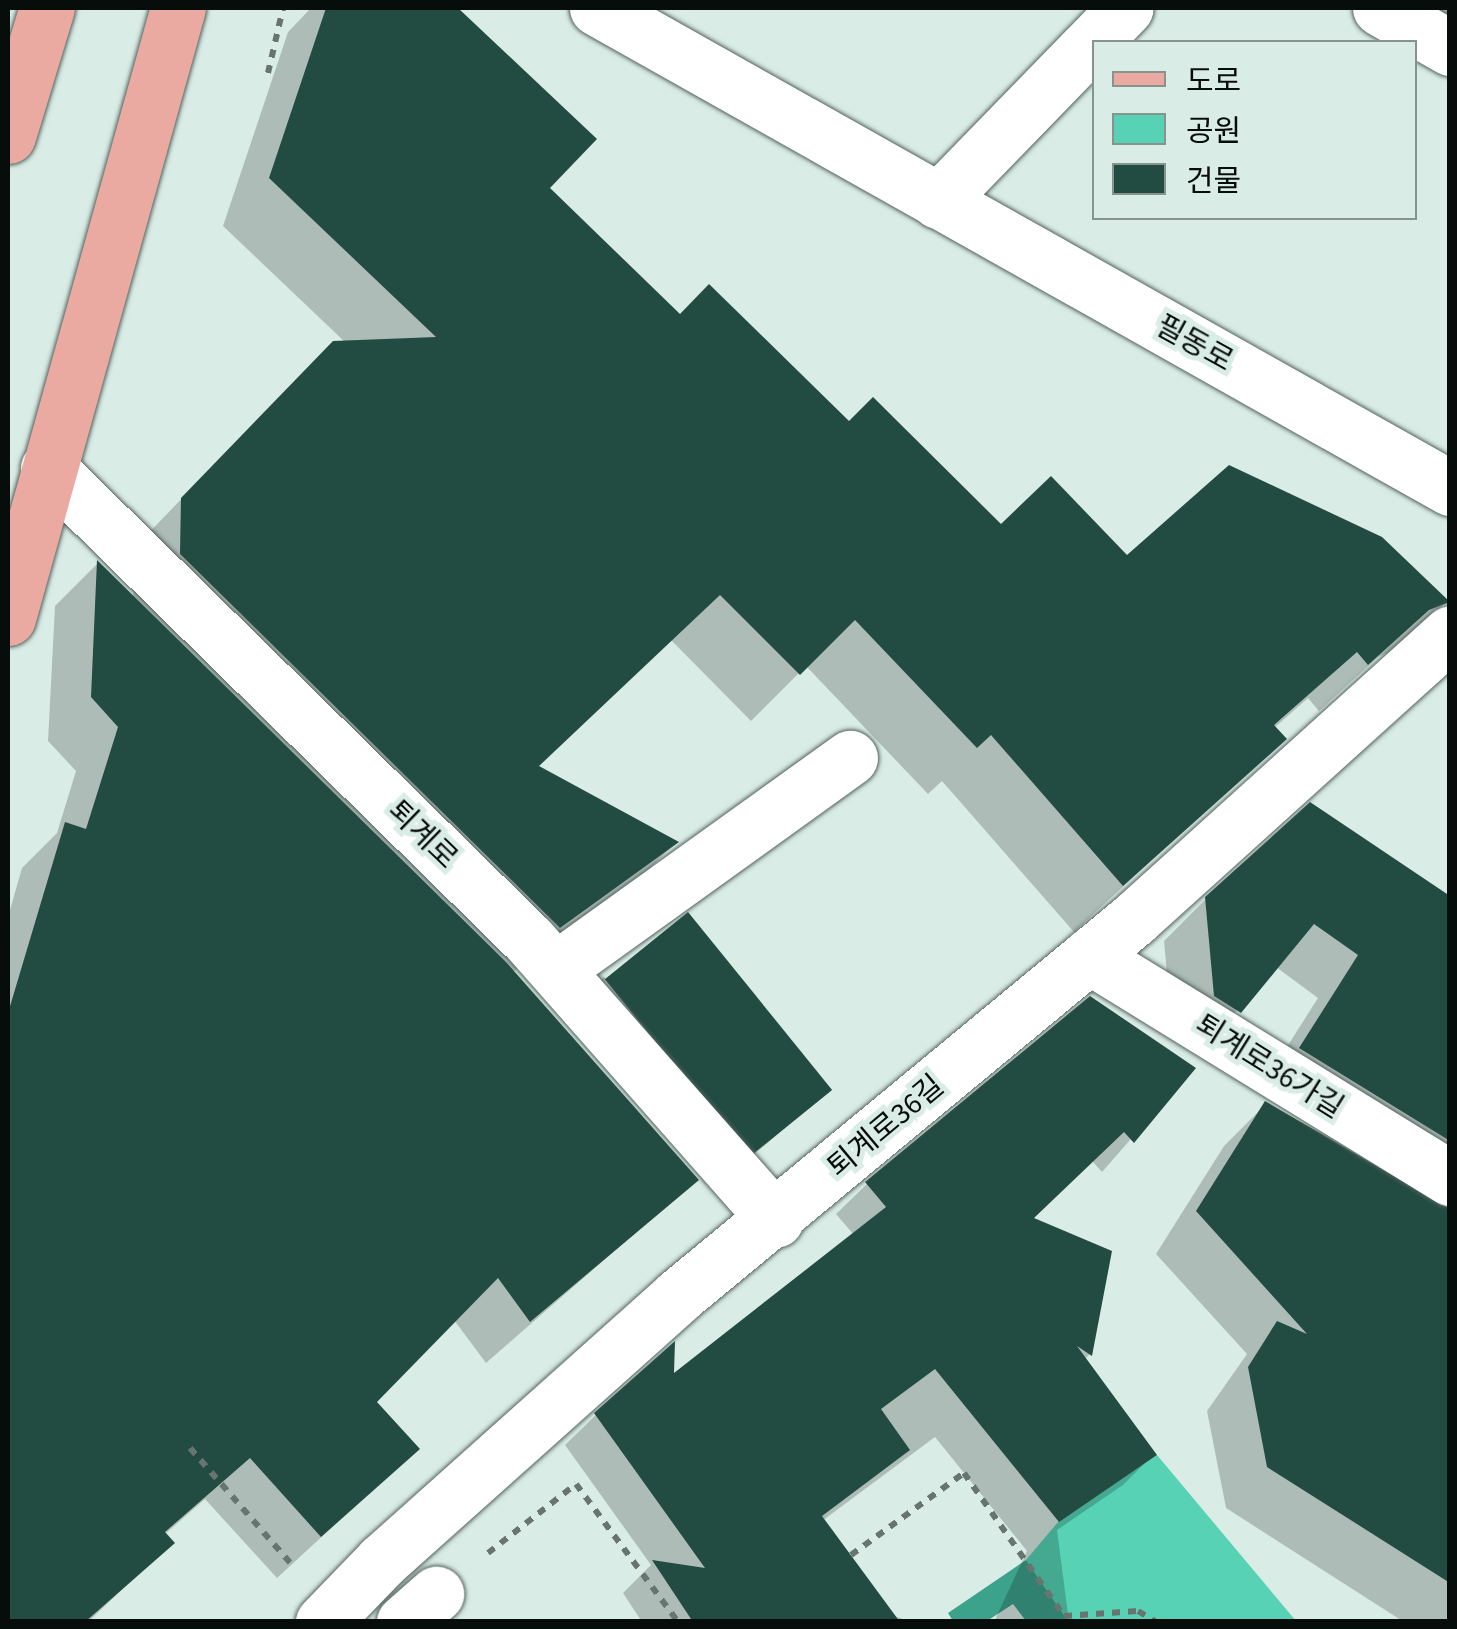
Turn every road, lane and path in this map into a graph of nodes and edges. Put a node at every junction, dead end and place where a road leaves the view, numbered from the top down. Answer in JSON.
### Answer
{"nodes":[{"id":1,"x":47,"y":8,"type":"edge"},
{"id":2,"x":178,"y":8,"type":"edge"},
{"id":3,"x":283,"y":8,"type":"edge"},
{"id":4,"x":597,"y":8,"type":"edge"},
{"id":5,"x":1126,"y":8,"type":"edge"},
{"id":6,"x":1380,"y":8,"type":"edge"},
{"id":7,"x":1095,"y":40,"type":"edge"},
{"id":8,"x":1092,"y":43,"type":"edge"},
{"id":9,"x":1450,"y":48,"type":"edge"},
{"id":10,"x":268,"y":73,"type":"dead end"},
{"id":11,"x":8,"y":136,"type":"edge"},
{"id":12,"x":938,"y":201,"type":"junction"},
{"id":13,"x":48,"y":468,"type":"junction"},
{"id":14,"x":1450,"y":488,"type":"edge"},
{"id":15,"x":8,"y":618,"type":"edge"},
{"id":16,"x":1450,"y":632,"type":"edge"},
{"id":17,"x":850,"y":758,"type":"dead end"},
{"id":18,"x":1088,"y":956,"type":"junction"},
{"id":19,"x":556,"y":968,"type":"junction"},
{"id":20,"x":1450,"y":1178,"type":"edge"},
{"id":21,"x":776,"y":1220,"type":"junction"},
{"id":22,"x":190,"y":1448,"type":"dead end"},
{"id":23,"x":851,"y":1555,"type":"dead end"},
{"id":24,"x":420,"y":1608,"type":"edge"},
{"id":25,"x":328,"y":1617,"type":"edge"},
{"id":26,"x":678,"y":1622,"type":"edge"},
{"id":27,"x":1156,"y":1622,"type":"edge"}],
"edges":[{"from":1,"to":11,"type":"main road"},
{"from":2,"to":13,"type":"main road"},
{"from":3,"to":10,"type":"path"},
{"from":4,"to":12,"type":"street","name":"필동로"},
{"from":5,"to":7,"type":"street"},
{"from":6,"to":9,"type":"street"},
{"from":8,"to":12,"type":"street"},
{"from":12,"to":14,"type":"street","name":"필동로"},
{"from":13,"to":15,"type":"main road"},
{"from":13,"to":19,"type":"street","name":"퇴계로"},
{"from":16,"to":18,"type":"street","name":"퇴계로36길"},
{"from":17,"to":19,"type":"street"},
{"from":18,"to":20,"type":"street","name":"퇴계로36가길"},
{"from":18,"to":21,"type":"street","name":"퇴계로36길"},
{"from":19,"to":21,"type":"street","name":"퇴계로"},
{"from":21,"to":25,"type":"street","name":"퇴계로36길"},
{"from":22,"to":25,"type":"path"},
{"from":23,"to":27,"type":"path"},
{"from":24,"to":26,"type":"path"}]}
